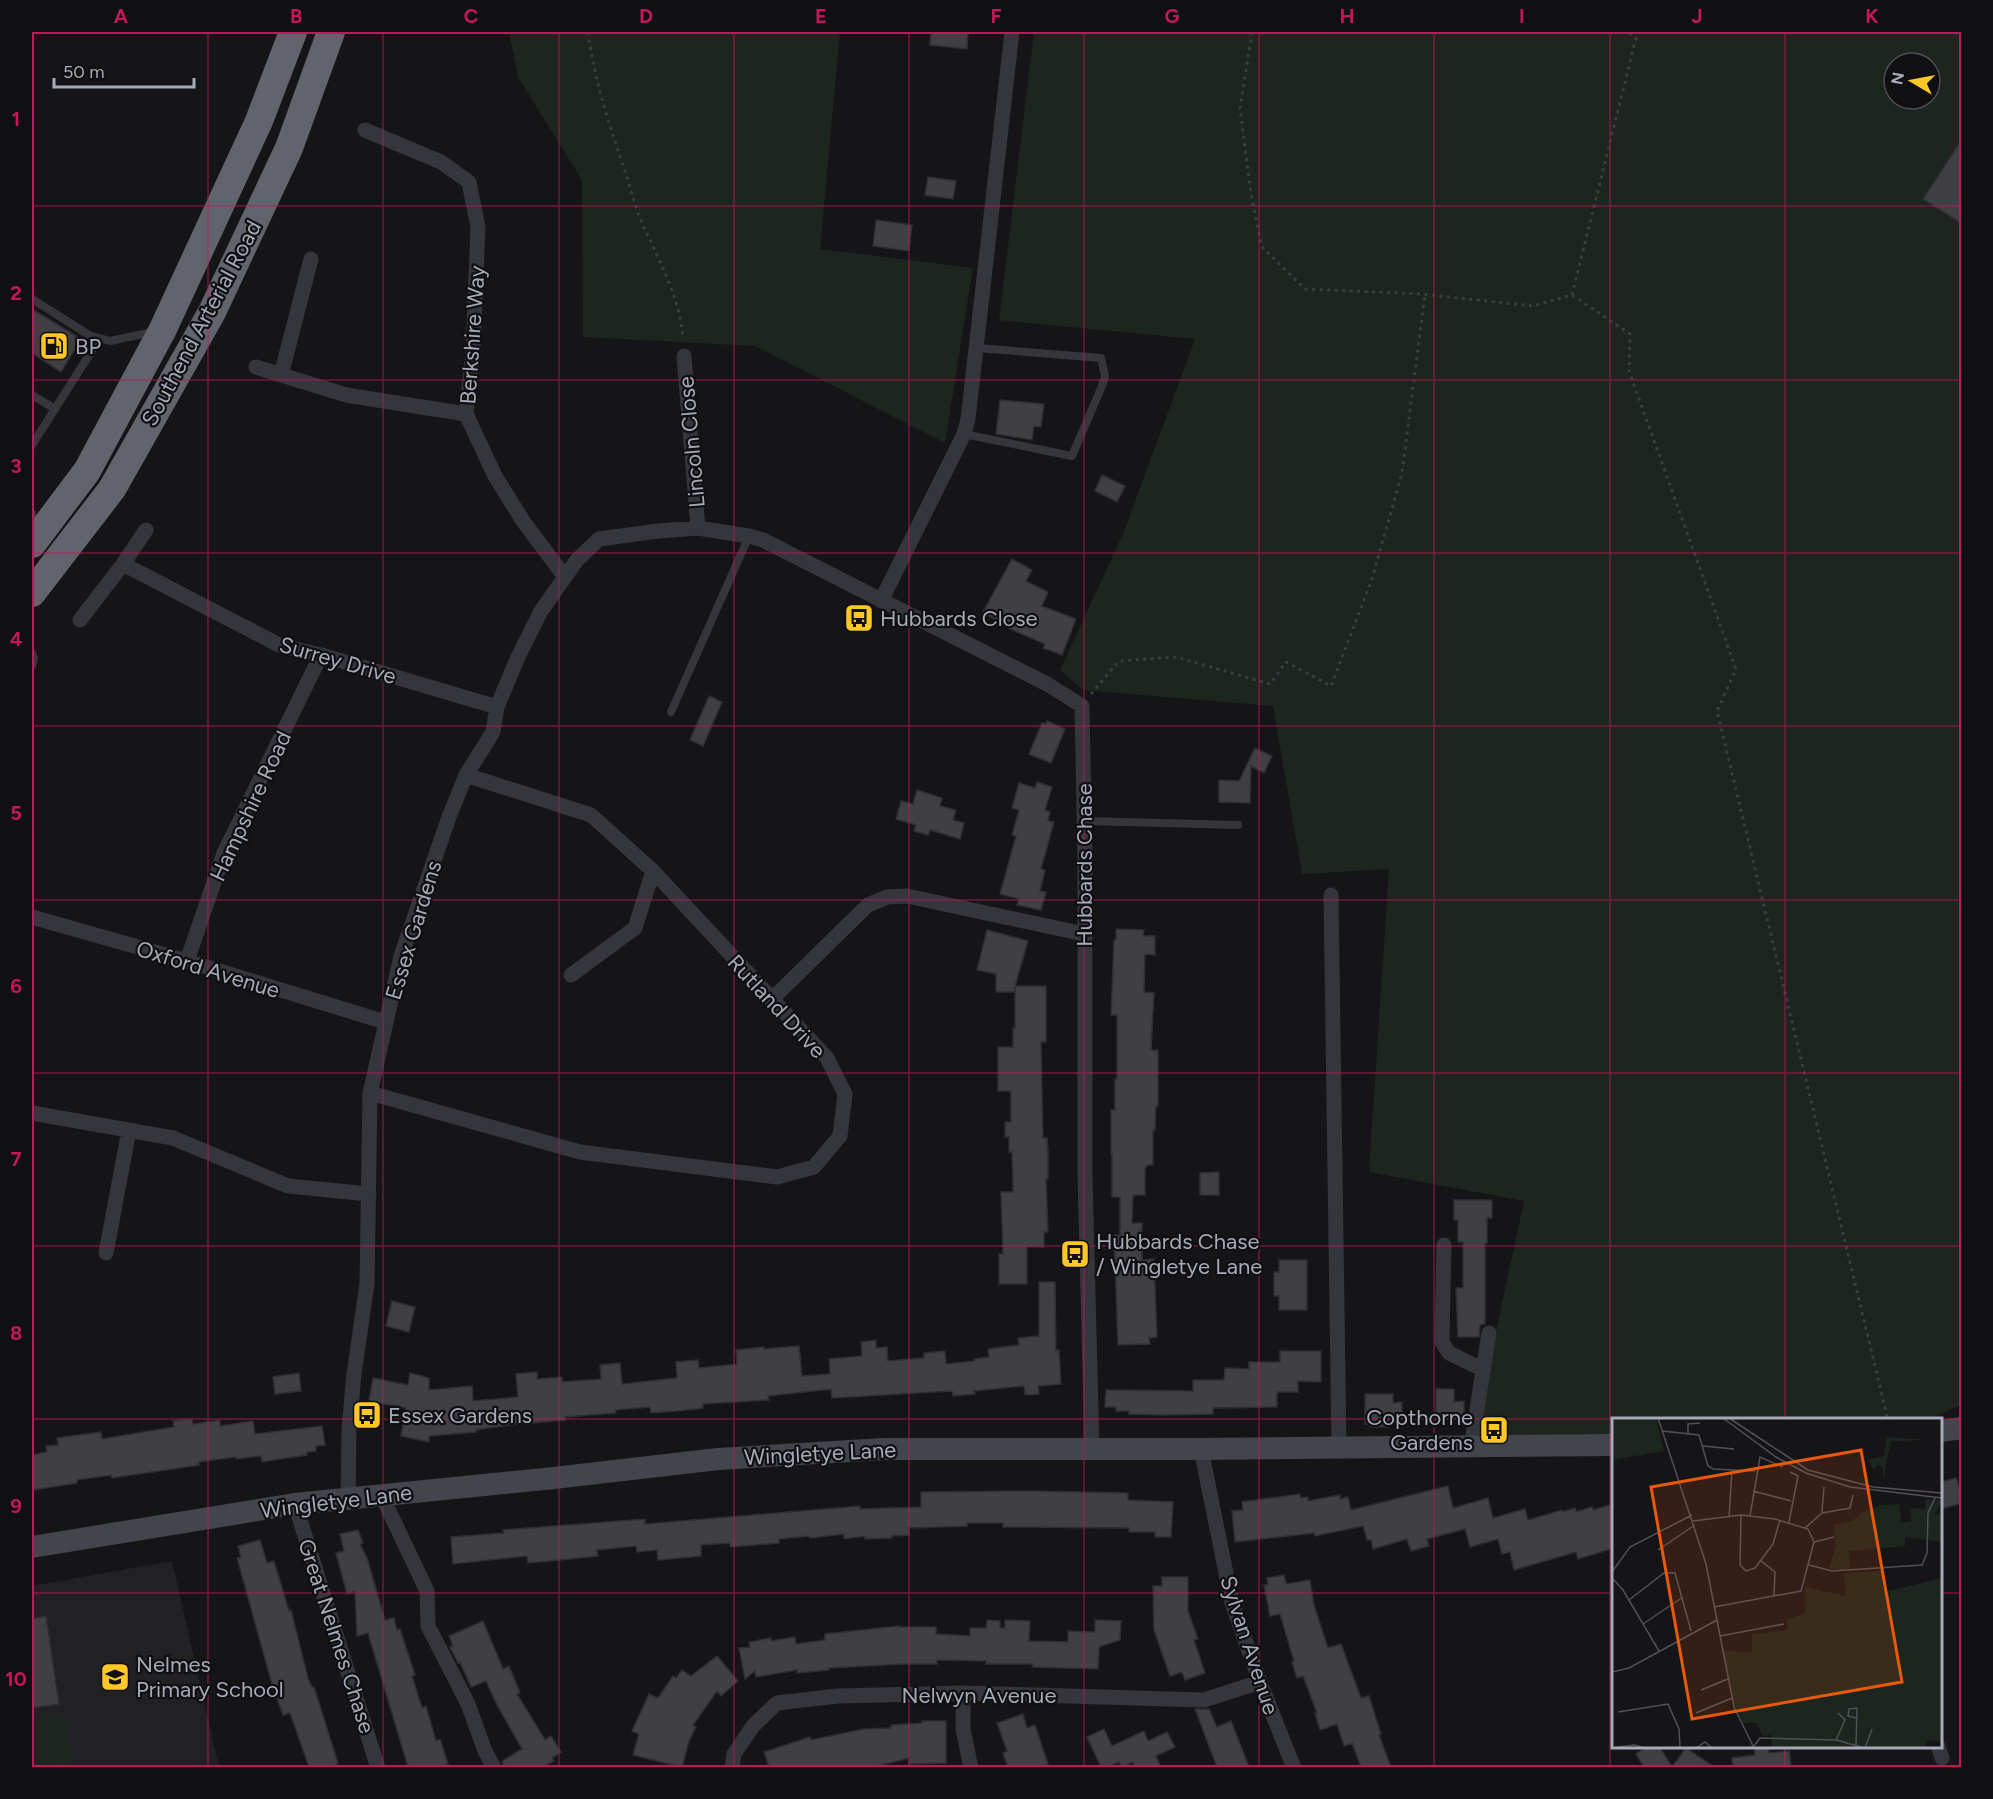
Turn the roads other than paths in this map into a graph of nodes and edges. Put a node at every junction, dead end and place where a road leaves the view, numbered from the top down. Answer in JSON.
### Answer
{"nodes":[{"id":1,"x":293,"y":32,"type":"edge"},
{"id":2,"x":331,"y":32,"type":"edge"},
{"id":3,"x":1012,"y":32,"type":"edge"},
{"id":4,"x":365,"y":130,"type":"dead end"},
{"id":5,"x":311,"y":259,"type":"dead end"},
{"id":6,"x":32,"y":298,"type":"edge"},
{"id":7,"x":163,"y":329,"type":"junction"},
{"id":8,"x":100,"y":338,"type":"junction"},
{"id":9,"x":977,"y":348,"type":"junction"},
{"id":10,"x":684,"y":356,"type":"road end"},
{"id":11,"x":256,"y":367,"type":"dead end"},
{"id":12,"x":282,"y":375,"type":"junction"},
{"id":13,"x":32,"y":395,"type":"edge"},
{"id":14,"x":55,"y":409,"type":"junction"},
{"id":15,"x":466,"y":414,"type":"junction"},
{"id":16,"x":966,"y":426,"type":"junction"},
{"id":17,"x":32,"y":445,"type":"edge"},
{"id":18,"x":698,"y":528,"type":"junction"},
{"id":19,"x":146,"y":530,"type":"dead end"},
{"id":20,"x":33,"y":532,"type":"edge"},
{"id":21,"x":749,"y":536,"type":"junction"},
{"id":22,"x":123,"y":564,"type":"junction"},
{"id":23,"x":565,"y":577,"type":"junction"},
{"id":24,"x":32,"y":593,"type":"edge"},
{"id":25,"x":881,"y":601,"type":"junction"},
{"id":26,"x":80,"y":620,"type":"dead end"},
{"id":27,"x":32,"y":653,"type":"edge"},
{"id":28,"x":321,"y":655,"type":"junction"},
{"id":29,"x":32,"y":666,"type":"edge"},
{"id":30,"x":497,"y":707,"type":"junction"},
{"id":31,"x":671,"y":712,"type":"dead end"},
{"id":32,"x":466,"y":775,"type":"junction"},
{"id":33,"x":1085,"y":821,"type":"junction"},
{"id":34,"x":1238,"y":825,"type":"dead end"},
{"id":35,"x":653,"y":871,"type":"junction"},
{"id":36,"x":1331,"y":895,"type":"dead end"},
{"id":37,"x":32,"y":917,"type":"edge"},
{"id":38,"x":1084,"y":934,"type":"junction"},
{"id":39,"x":187,"y":961,"type":"junction"},
{"id":40,"x":571,"y":975,"type":"dead end"},
{"id":41,"x":771,"y":1000,"type":"junction"},
{"id":42,"x":385,"y":1022,"type":"junction"},
{"id":43,"x":370,"y":1092,"type":"junction"},
{"id":44,"x":32,"y":1113,"type":"edge"},
{"id":45,"x":129,"y":1130,"type":"junction"},
{"id":46,"x":369,"y":1194,"type":"junction"},
{"id":47,"x":1444,"y":1245,"type":"dead end"},
{"id":48,"x":106,"y":1253,"type":"dead end"},
{"id":49,"x":1488,"y":1332,"type":"dead end"},
{"id":50,"x":1482,"y":1369,"type":"junction"},
{"id":51,"x":1962,"y":1428,"type":"edge"},
{"id":52,"x":1942,"y":1431,"type":"edge"},
{"id":53,"x":1612,"y":1445,"type":"edge"},
{"id":54,"x":1339,"y":1447,"type":"junction"},
{"id":55,"x":1472,"y":1447,"type":"junction"},
{"id":56,"x":1092,"y":1449,"type":"junction"},
{"id":57,"x":1201,"y":1449,"type":"junction"},
{"id":58,"x":381,"y":1494,"type":"junction"},
{"id":59,"x":348,"y":1498,"type":"junction"},
{"id":60,"x":295,"y":1504,"type":"junction"},
{"id":61,"x":32,"y":1547,"type":"edge"},
{"id":62,"x":1260,"y":1682,"type":"junction"},
{"id":63,"x":963,"y":1693,"type":"junction"},
{"id":64,"x":378,"y":1767,"type":"edge"},
{"id":65,"x":495,"y":1767,"type":"edge"},
{"id":66,"x":732,"y":1767,"type":"edge"},
{"id":67,"x":971,"y":1767,"type":"edge"},
{"id":68,"x":1294,"y":1767,"type":"edge"}],
"edges":[{"from":1,"to":7,"type":"highway","name":"Southend Arterial Road"},
{"from":2,"to":24,"type":"highway","name":"Southend Arterial Road"},
{"from":3,"to":9,"type":"street"},
{"from":4,"to":15,"type":"street","name":"Berkshire Way"},
{"from":5,"to":12,"type":"street"},
{"from":6,"to":8,"type":"lane"},
{"from":7,"to":8,"type":"lane"},
{"from":7,"to":20,"type":"highway","name":"Southend Arterial Road"},
{"from":8,"to":14,"type":"lane"},
{"from":9,"to":16,"type":"street"},
{"from":9,"to":16,"type":"lane"},
{"from":10,"to":18,"type":"street","name":"Lincoln Close"},
{"from":11,"to":12,"type":"street"},
{"from":12,"to":15,"type":"street"},
{"from":13,"to":14,"type":"lane"},
{"from":14,"to":17,"type":"lane"},
{"from":15,"to":23,"type":"street","name":"Berkshire Way"},
{"from":16,"to":25,"type":"street"},
{"from":18,"to":21,"type":"street"},
{"from":18,"to":23,"type":"street","name":"Essex Gardens"},
{"from":19,"to":22,"type":"street"},
{"from":21,"to":25,"type":"street"},
{"from":21,"to":31,"type":"lane"},
{"from":22,"to":26,"type":"street"},
{"from":22,"to":28,"type":"street","name":"Surrey Drive"},
{"from":23,"to":30,"type":"street","name":"Essex Gardens"},
{"from":25,"to":33,"type":"street","name":"Hubbards Chase"},
{"from":27,"to":29,"type":"lane"},
{"from":28,"to":30,"type":"street","name":"Surrey Drive"},
{"from":28,"to":39,"type":"street","name":"Hampshire Road"},
{"from":30,"to":32,"type":"street","name":"Essex Gardens"},
{"from":32,"to":35,"type":"street","name":"Rutland Drive"},
{"from":32,"to":42,"type":"street","name":"Essex Gardens"},
{"from":33,"to":34,"type":"lane"},
{"from":33,"to":38,"type":"street","name":"Hubbards Chase"},
{"from":35,"to":40,"type":"street"},
{"from":35,"to":41,"type":"street","name":"Rutland Drive"},
{"from":36,"to":54,"type":"street"},
{"from":37,"to":39,"type":"street","name":"Oxford Avenue"},
{"from":38,"to":41,"type":"street"},
{"from":38,"to":56,"type":"street","name":"Hubbards Chase"},
{"from":39,"to":42,"type":"street","name":"Oxford Avenue"},
{"from":41,"to":43,"type":"street","name":"Rutland Drive"},
{"from":42,"to":43,"type":"street","name":"Essex Gardens"},
{"from":43,"to":46,"type":"street","name":"Essex Gardens"},
{"from":44,"to":45,"type":"street"},
{"from":45,"to":46,"type":"street"},
{"from":45,"to":48,"type":"street"},
{"from":46,"to":59,"type":"street","name":"Essex Gardens"},
{"from":47,"to":50,"type":"street"},
{"from":49,"to":50,"type":"street"},
{"from":50,"to":55,"type":"street"},
{"from":51,"to":52,"type":"street"},
{"from":53,"to":55,"type":"street","name":"Wingletye Lane"},
{"from":54,"to":55,"type":"street","name":"Wingletye Lane"},
{"from":54,"to":57,"type":"street","name":"Wingletye Lane"},
{"from":56,"to":57,"type":"street","name":"Wingletye Lane"},
{"from":56,"to":58,"type":"street","name":"Wingletye Lane"},
{"from":57,"to":62,"type":"street","name":"Sylvan Avenue"},
{"from":58,"to":59,"type":"street","name":"Wingletye Lane"},
{"from":58,"to":65,"type":"street"},
{"from":59,"to":60,"type":"street","name":"Wingletye Lane"},
{"from":60,"to":61,"type":"street","name":"Wingletye Lane"},
{"from":60,"to":64,"type":"street","name":"Great Nelmes Chase"},
{"from":62,"to":63,"type":"street","name":"Nelwyn Avenue"},
{"from":62,"to":68,"type":"street","name":"Sylvan Avenue"},
{"from":63,"to":66,"type":"street","name":"Nelwyn Avenue"},
{"from":63,"to":67,"type":"street"}]}
